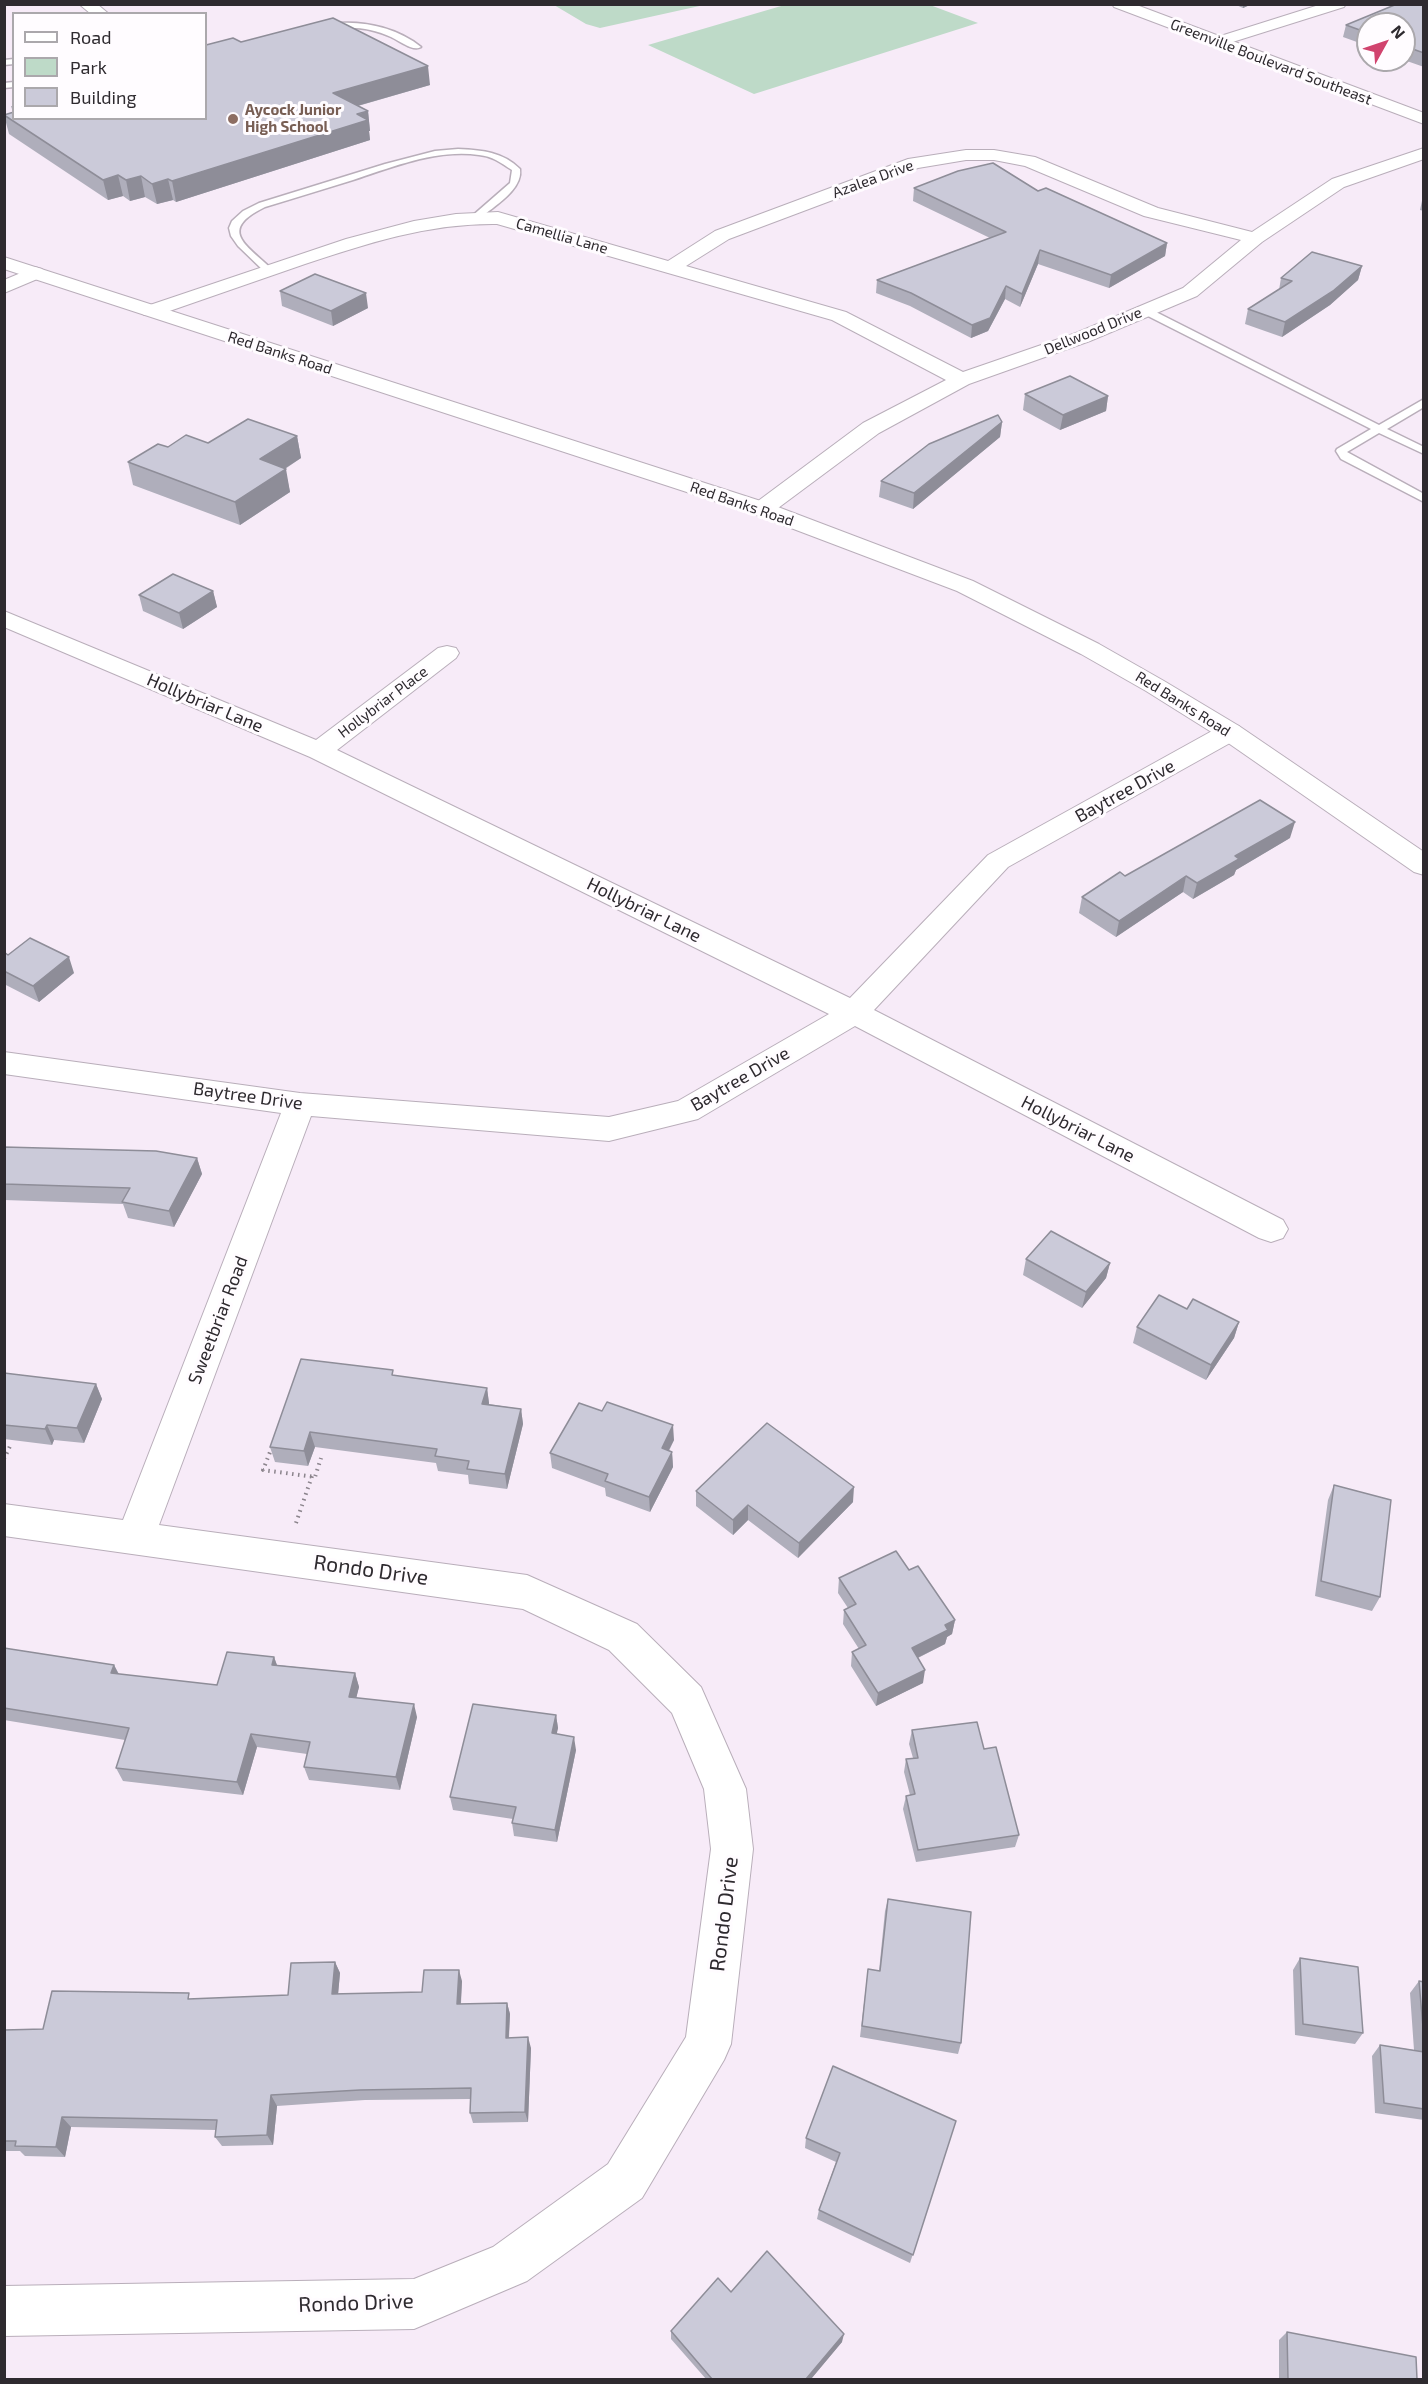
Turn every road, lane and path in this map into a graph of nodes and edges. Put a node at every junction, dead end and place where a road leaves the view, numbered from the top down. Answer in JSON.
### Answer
{"nodes":[{"id":1,"x":86,"y":4,"type":"edge"},
{"id":2,"x":1119,"y":4,"type":"edge"},
{"id":3,"x":1339,"y":4,"type":"edge"},
{"id":4,"x":99,"y":12,"type":"edge"},
{"id":5,"x":315,"y":31,"type":"edge"},
{"id":6,"x":1217,"y":42,"type":"junction"},
{"id":7,"x":417,"y":47,"type":"dead end"},
{"id":8,"x":1424,"y":119,"type":"edge"},
{"id":9,"x":1424,"y":153,"type":"edge"},
{"id":10,"x":476,"y":217,"type":"junction"},
{"id":11,"x":1255,"y":238,"type":"junction"},
{"id":12,"x":4,"y":263,"type":"edge"},
{"id":13,"x":672,"y":267,"type":"junction"},
{"id":14,"x":269,"y":271,"type":"junction"},
{"id":15,"x":34,"y":273,"type":"junction"},
{"id":16,"x":4,"y":287,"type":"edge"},
{"id":17,"x":151,"y":311,"type":"junction"},
{"id":18,"x":1146,"y":311,"type":"junction"},
{"id":19,"x":962,"y":380,"type":"junction"},
{"id":20,"x":1424,"y":402,"type":"edge"},
{"id":21,"x":1379,"y":429,"type":"junction"},
{"id":22,"x":1424,"y":451,"type":"edge"},
{"id":23,"x":1424,"y":499,"type":"edge"},
{"id":24,"x":762,"y":509,"type":"junction"},
{"id":25,"x":9,"y":625,"type":"edge"},
{"id":26,"x":447,"y":653,"type":"dead end"},
{"id":27,"x":1230,"y":732,"type":"junction"},
{"id":28,"x":319,"y":751,"type":"junction"},
{"id":29,"x":1424,"y":866,"type":"edge"},
{"id":30,"x":854,"y":1013,"type":"junction"},
{"id":31,"x":4,"y":1063,"type":"edge"},
{"id":32,"x":300,"y":1104,"type":"junction"},
{"id":33,"x":1271,"y":1229,"type":"dead end"},
{"id":34,"x":274,"y":1441,"type":"edge"},
{"id":35,"x":11,"y":1444,"type":"edge"},
{"id":36,"x":321,"y":1458,"type":"dead end"},
{"id":37,"x":4,"y":1459,"type":"edge"},
{"id":38,"x":312,"y":1476,"type":"junction"},
{"id":39,"x":4,"y":1520,"type":"edge"},
{"id":40,"x":135,"y":1537,"type":"junction"},
{"id":41,"x":284,"y":1558,"type":"junction"},
{"id":42,"x":4,"y":2311,"type":"edge"}],
"edges":[{"from":1,"to":4,"type":"main road"},
{"from":2,"to":6,"type":"main road","name":"Greenville Boulevard Southeast"},
{"from":3,"to":6,"type":"main road"},
{"from":5,"to":7,"type":"lane"},
{"from":6,"to":8,"type":"main road","name":"Greenville Boulevard Southeast"},
{"from":9,"to":11,"type":"main road","name":"Dellwood Drive"},
{"from":10,"to":13,"type":"main road","name":"Camellia Lane"},
{"from":10,"to":14,"type":"main road","name":"Camellia Lane"},
{"from":10,"to":14,"type":"lane"},
{"from":11,"to":13,"type":"main road","name":"Azalea Drive"},
{"from":11,"to":18,"type":"main road","name":"Dellwood Drive"},
{"from":12,"to":15,"type":"main road","name":"Red Banks Road"},
{"from":13,"to":19,"type":"main road","name":"Camellia Lane"},
{"from":14,"to":17,"type":"main road","name":"Camellia Lane"},
{"from":15,"to":16,"type":"main road"},
{"from":15,"to":17,"type":"main road","name":"Red Banks Road"},
{"from":17,"to":24,"type":"main road","name":"Red Banks Road"},
{"from":18,"to":19,"type":"main road","name":"Dellwood Drive"},
{"from":18,"to":21,"type":"lane"},
{"from":19,"to":24,"type":"main road","name":"Dellwood Drive"},
{"from":20,"to":21,"type":"lane"},
{"from":21,"to":22,"type":"lane"},
{"from":21,"to":23,"type":"lane"},
{"from":24,"to":27,"type":"main road","name":"Red Banks Road"},
{"from":25,"to":28,"type":"main road","name":"Hollybriar Lane"},
{"from":26,"to":28,"type":"main road","name":"Hollybriar Place"},
{"from":27,"to":29,"type":"main road","name":"Red Banks Road"},
{"from":27,"to":30,"type":"main road","name":"Baytree Drive"},
{"from":28,"to":30,"type":"main road","name":"Hollybriar Lane"},
{"from":30,"to":32,"type":"main road","name":"Baytree Drive"},
{"from":30,"to":33,"type":"main road","name":"Hollybriar Lane"},
{"from":31,"to":32,"type":"main road","name":"Baytree Drive"},
{"from":32,"to":40,"type":"main road","name":"Sweetbriar Road"},
{"from":34,"to":38,"type":"path"},
{"from":35,"to":37,"type":"path"},
{"from":36,"to":38,"type":"path"},
{"from":38,"to":41,"type":"path"},
{"from":39,"to":40,"type":"main road","name":"Rondo Drive"},
{"from":40,"to":41,"type":"main road","name":"Rondo Drive"},
{"from":41,"to":42,"type":"main road","name":"Rondo Drive"}]}
